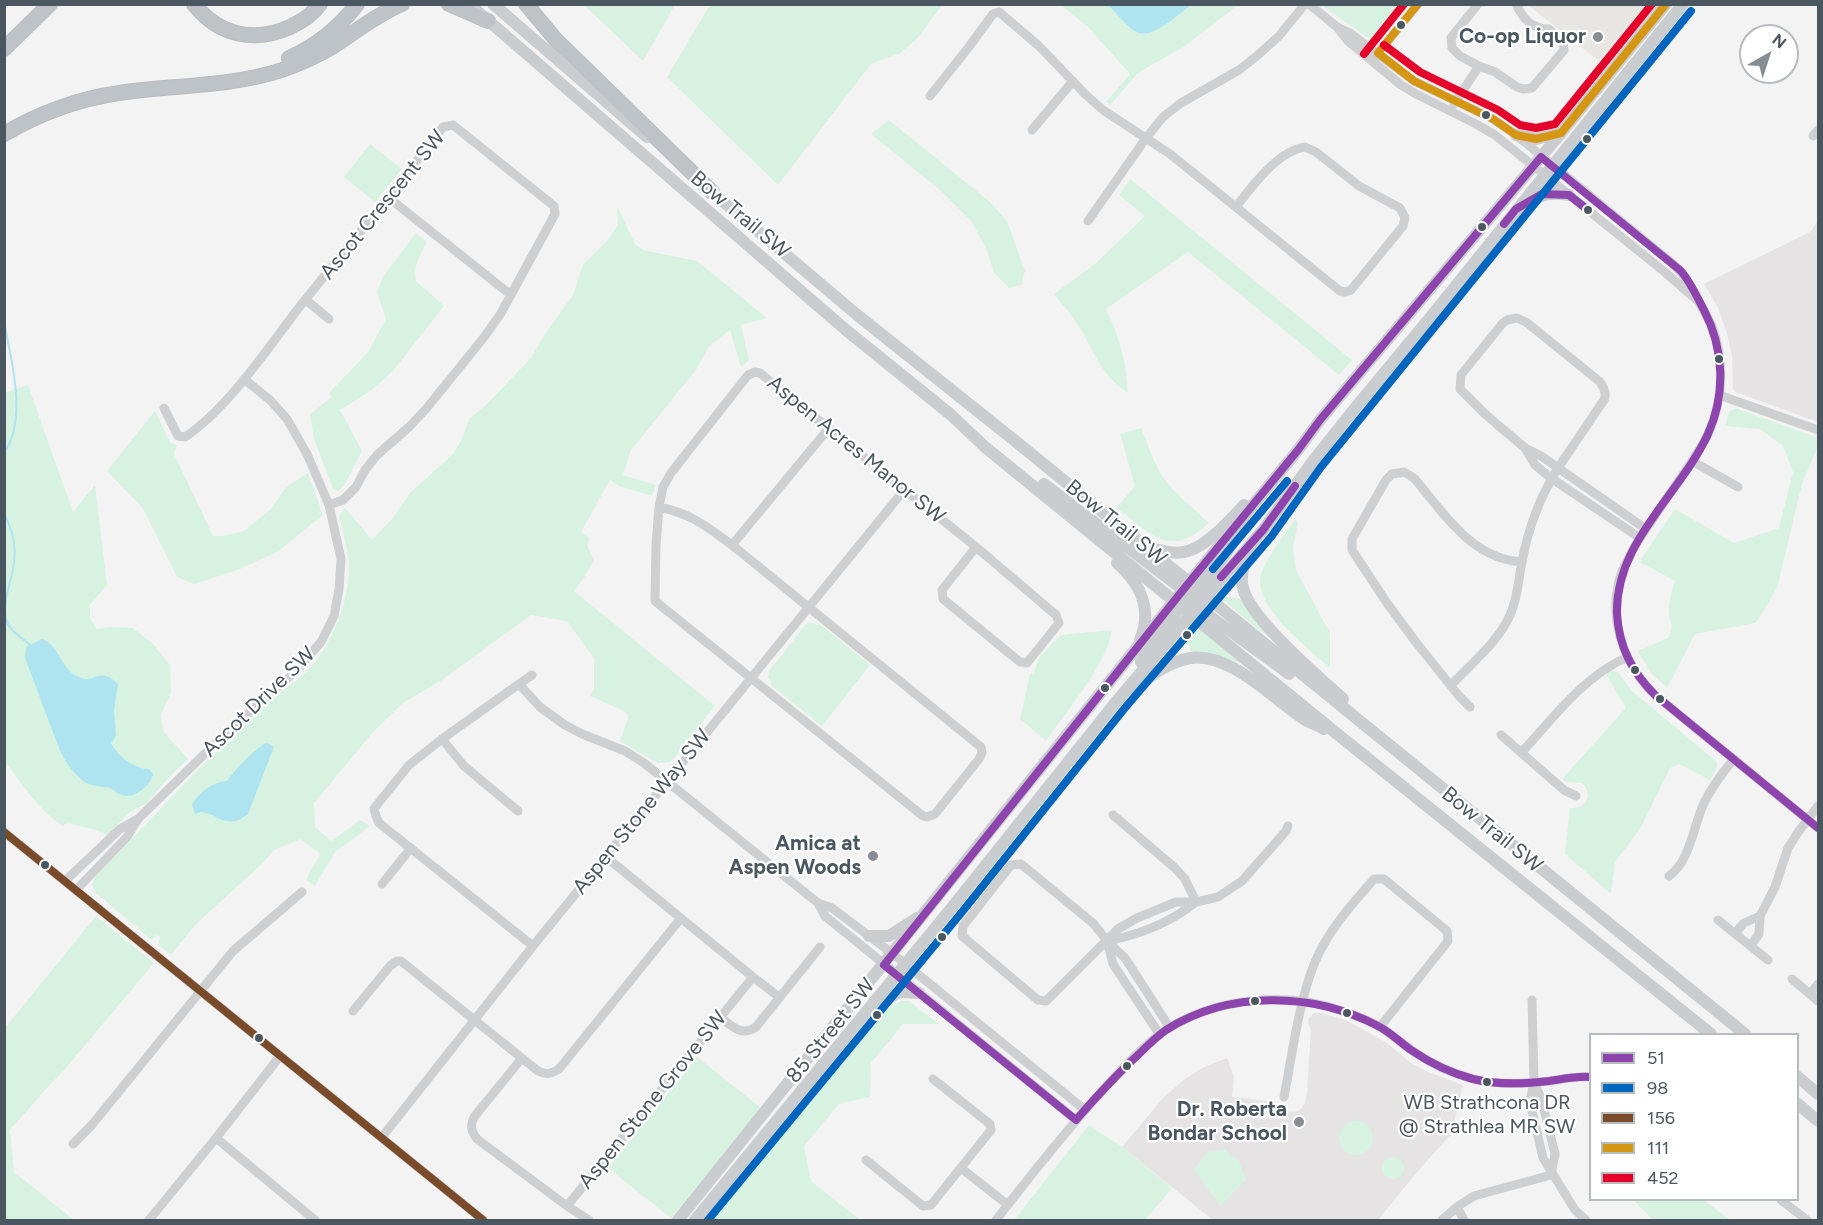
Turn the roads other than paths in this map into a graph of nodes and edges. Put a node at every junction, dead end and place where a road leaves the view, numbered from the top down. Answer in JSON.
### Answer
{"nodes":[{"id":1,"x":50,"y":4,"type":"edge"},
{"id":2,"x":194,"y":4,"type":"edge"},
{"id":3,"x":320,"y":4,"type":"edge"},
{"id":4,"x":357,"y":4,"type":"edge"},
{"id":5,"x":402,"y":4,"type":"edge"},
{"id":6,"x":449,"y":4,"type":"edge"},
{"id":7,"x":469,"y":4,"type":"edge"},
{"id":8,"x":493,"y":4,"type":"edge"},
{"id":9,"x":526,"y":4,"type":"edge"},
{"id":10,"x":1305,"y":4,"type":"edge"},
{"id":11,"x":1309,"y":4,"type":"edge"},
{"id":12,"x":1418,"y":4,"type":"edge"},
{"id":13,"x":1478,"y":4,"type":"edge"},
{"id":14,"x":1516,"y":4,"type":"edge"},
{"id":15,"x":1666,"y":4,"type":"edge"},
{"id":16,"x":1683,"y":4,"type":"edge"},
{"id":17,"x":488,"y":21,"type":"junction"},
{"id":18,"x":4,"y":49,"type":"edge"},
{"id":19,"x":1375,"y":57,"type":"junction"},
{"id":20,"x":1479,"y":66,"type":"junction"},
{"id":21,"x":238,"y":80,"type":"junction"},
{"id":22,"x":1073,"y":81,"type":"junction"},
{"id":23,"x":930,"y":96,"type":"dead end"},
{"id":24,"x":1456,"y":101,"type":"junction"},
{"id":25,"x":1451,"y":112,"type":"junction"},
{"id":26,"x":1032,"y":130,"type":"dead end"},
{"id":27,"x":1561,"y":133,"type":"junction"},
{"id":28,"x":4,"y":134,"type":"edge"},
{"id":29,"x":1516,"y":135,"type":"junction"},
{"id":30,"x":1146,"y":138,"type":"junction"},
{"id":31,"x":1537,"y":162,"type":"junction"},
{"id":32,"x":1548,"y":171,"type":"junction"},
{"id":33,"x":712,"y":192,"type":"junction"},
{"id":34,"x":1569,"y":195,"type":"junction"},
{"id":35,"x":389,"y":198,"type":"junction"},
{"id":36,"x":1236,"y":207,"type":"junction"},
{"id":37,"x":1516,"y":209,"type":"junction"},
{"id":38,"x":1088,"y":222,"type":"dead end"},
{"id":39,"x":511,"y":295,"type":"junction"},
{"id":40,"x":306,"y":300,"type":"junction"},
{"id":41,"x":1699,"y":302,"type":"junction"},
{"id":42,"x":329,"y":319,"type":"dead end"},
{"id":43,"x":244,"y":379,"type":"junction"},
{"id":44,"x":1341,"y":395,"type":"junction"},
{"id":45,"x":1719,"y":395,"type":"junction"},
{"id":46,"x":1356,"y":407,"type":"junction"},
{"id":47,"x":164,"y":408,"type":"dead end"},
{"id":48,"x":950,"y":414,"type":"junction"},
{"id":49,"x":829,"y":428,"type":"junction"},
{"id":50,"x":1818,"y":430,"type":"edge"},
{"id":51,"x":985,"y":447,"type":"junction"},
{"id":52,"x":1525,"y":448,"type":"junction"},
{"id":53,"x":1692,"y":461,"type":"junction"},
{"id":54,"x":1288,"y":462,"type":"junction"},
{"id":55,"x":1558,"y":468,"type":"junction"},
{"id":56,"x":1551,"y":478,"type":"junction"},
{"id":57,"x":1738,"y":487,"type":"dead end"},
{"id":58,"x":905,"y":489,"type":"junction"},
{"id":59,"x":329,"y":505,"type":"junction"},
{"id":60,"x":659,"y":507,"type":"junction"},
{"id":61,"x":1646,"y":529,"type":"junction"},
{"id":62,"x":1263,"y":530,"type":"junction"},
{"id":63,"x":1640,"y":538,"type":"junction"},
{"id":64,"x":732,"y":545,"type":"junction"},
{"id":65,"x":1143,"y":545,"type":"junction"},
{"id":66,"x":976,"y":547,"type":"junction"},
{"id":67,"x":1522,"y":562,"type":"junction"},
{"id":68,"x":1190,"y":598,"type":"junction"},
{"id":69,"x":808,"y":608,"type":"junction"},
{"id":70,"x":1137,"y":646,"type":"junction"},
{"id":71,"x":1627,"y":657,"type":"junction"},
{"id":72,"x":532,"y":675,"type":"dead end"},
{"id":73,"x":752,"y":677,"type":"junction"},
{"id":74,"x":519,"y":684,"type":"junction"},
{"id":75,"x":1451,"y":685,"type":"junction"},
{"id":76,"x":1116,"y":702,"type":"junction"},
{"id":77,"x":1470,"y":707,"type":"dead end"},
{"id":78,"x":1501,"y":735,"type":"dead end"},
{"id":79,"x":1341,"y":738,"type":"junction"},
{"id":80,"x":442,"y":739,"type":"junction"},
{"id":81,"x":1522,"y":752,"type":"junction"},
{"id":82,"x":1071,"y":759,"type":"junction"},
{"id":83,"x":1734,"y":759,"type":"junction"},
{"id":84,"x":1406,"y":760,"type":"junction"},
{"id":85,"x":667,"y":781,"type":"junction"},
{"id":86,"x":1576,"y":796,"type":"dead end"},
{"id":87,"x":1818,"y":806,"type":"edge"},
{"id":88,"x":518,"y":811,"type":"dead end"},
{"id":89,"x":1113,"y":815,"type":"dead end"},
{"id":90,"x":138,"y":819,"type":"junction"},
{"id":91,"x":1808,"y":819,"type":"junction"},
{"id":92,"x":1288,"y":826,"type":"dead end"},
{"id":93,"x":1818,"y":828,"type":"edge"},
{"id":94,"x":4,"y":832,"type":"edge"},
{"id":95,"x":411,"y":848,"type":"junction"},
{"id":96,"x":606,"y":857,"type":"junction"},
{"id":97,"x":1669,"y":876,"type":"dead end"},
{"id":98,"x":65,"y":881,"type":"junction"},
{"id":99,"x":382,"y":884,"type":"dead end"},
{"id":100,"x":76,"y":890,"type":"junction"},
{"id":101,"x":302,"y":892,"type":"dead end"},
{"id":102,"x":1196,"y":902,"type":"junction"},
{"id":103,"x":819,"y":903,"type":"junction"},
{"id":104,"x":926,"y":913,"type":"junction"},
{"id":105,"x":1760,"y":916,"type":"junction"},
{"id":106,"x":681,"y":918,"type":"junction"},
{"id":107,"x":1718,"y":920,"type":"dead end"},
{"id":108,"x":1735,"y":933,"type":"junction"},
{"id":109,"x":869,"y":936,"type":"junction"},
{"id":110,"x":1107,"y":942,"type":"junction"},
{"id":111,"x":1751,"y":945,"type":"junction"},
{"id":112,"x":533,"y":946,"type":"junction"},
{"id":113,"x":820,"y":947,"type":"dead end"},
{"id":114,"x":893,"y":954,"type":"junction"},
{"id":115,"x":1768,"y":960,"type":"dead end"},
{"id":116,"x":905,"y":964,"type":"junction"},
{"id":117,"x":884,"y":965,"type":"junction"},
{"id":118,"x":896,"y":975,"type":"junction"},
{"id":119,"x":753,"y":977,"type":"junction"},
{"id":120,"x":1792,"y":979,"type":"dead end"},
{"id":121,"x":1818,"y":984,"type":"edge"},
{"id":122,"x":201,"y":991,"type":"junction"},
{"id":123,"x":919,"y":993,"type":"junction"},
{"id":124,"x":1810,"y":994,"type":"junction"},
{"id":125,"x":779,"y":997,"type":"junction"},
{"id":126,"x":1532,"y":1000,"type":"dead end"},
{"id":127,"x":1818,"y":1001,"type":"edge"},
{"id":128,"x":874,"y":1002,"type":"junction"},
{"id":129,"x":1303,"y":1002,"type":"junction"},
{"id":130,"x":353,"y":1011,"type":"dead end"},
{"id":131,"x":720,"y":1017,"type":"junction"},
{"id":132,"x":476,"y":1019,"type":"junction"},
{"id":133,"x":1380,"y":1027,"type":"junction"},
{"id":134,"x":1170,"y":1028,"type":"junction"},
{"id":135,"x":1709,"y":1033,"type":"edge"},
{"id":136,"x":1743,"y":1033,"type":"edge"},
{"id":137,"x":1160,"y":1035,"type":"junction"},
{"id":138,"x":280,"y":1056,"type":"junction"},
{"id":139,"x":522,"y":1058,"type":"junction"},
{"id":140,"x":1589,"y":1077,"type":"edge"},
{"id":141,"x":933,"y":1078,"type":"dead end"},
{"id":142,"x":1799,"y":1079,"type":"edge"},
{"id":143,"x":1534,"y":1082,"type":"junction"},
{"id":144,"x":1818,"y":1094,"type":"edge"},
{"id":145,"x":1284,"y":1097,"type":"dead end"},
{"id":146,"x":1799,"y":1106,"type":"edge"},
{"id":147,"x":1085,"y":1110,"type":"junction"},
{"id":148,"x":1076,"y":1120,"type":"junction"},
{"id":149,"x":1818,"y":1121,"type":"edge"},
{"id":150,"x":382,"y":1137,"type":"junction"},
{"id":151,"x":216,"y":1138,"type":"junction"},
{"id":152,"x":73,"y":1144,"type":"dead end"},
{"id":153,"x":866,"y":1160,"type":"dead end"},
{"id":154,"x":961,"y":1168,"type":"junction"},
{"id":155,"x":1551,"y":1175,"type":"junction"},
{"id":156,"x":1782,"y":1201,"type":"edge"},
{"id":157,"x":1008,"y":1205,"type":"junction"},
{"id":158,"x":567,"y":1206,"type":"junction"},
{"id":159,"x":1457,"y":1207,"type":"junction"},
{"id":160,"x":149,"y":1221,"type":"edge"},
{"id":161,"x":315,"y":1221,"type":"edge"},
{"id":162,"x":483,"y":1221,"type":"edge"},
{"id":163,"x":590,"y":1221,"type":"edge"},
{"id":164,"x":678,"y":1221,"type":"edge"},
{"id":165,"x":695,"y":1221,"type":"edge"},
{"id":166,"x":996,"y":1221,"type":"edge"},
{"id":167,"x":1442,"y":1221,"type":"edge"},
{"id":168,"x":1464,"y":1221,"type":"edge"},
{"id":169,"x":1586,"y":1221,"type":"edge"},
{"id":170,"x":1807,"y":1221,"type":"edge"}],
"edges":[{"from":1,"to":18,"type":"highway"},
{"from":2,"to":3,"type":"highway"},
{"from":4,"to":21,"type":"highway"},
{"from":5,"to":21,"type":"highway"},
{"from":6,"to":17,"type":"highway"},
{"from":7,"to":17,"type":"main road","name":"Bow Trail SW"},
{"from":8,"to":33,"type":"main road","name":"Bow Trail SW"},
{"from":9,"to":33,"type":"highway"},
{"from":10,"to":30,"type":"street"},
{"from":11,"to":19,"type":"street"},
{"from":12,"to":19,"type":"street"},
{"from":13,"to":20,"type":"street"},
{"from":14,"to":20,"type":"street"},
{"from":15,"to":27,"type":"main road","name":"85 Street SW"},
{"from":16,"to":32,"type":"main road","name":"85 Street SW"},
{"from":17,"to":48,"type":"main road","name":"Bow Trail SW"},
{"from":19,"to":24,"type":"street"},
{"from":19,"to":25,"type":"street"},
{"from":20,"to":24,"type":"street"},
{"from":21,"to":28,"type":"highway"},
{"from":22,"to":23,"type":"street"},
{"from":22,"to":26,"type":"street"},
{"from":22,"to":30,"type":"street"},
{"from":24,"to":25,"type":"street"},
{"from":24,"to":29,"type":"street"},
{"from":25,"to":31,"type":"street"},
{"from":27,"to":29,"type":"main road"},
{"from":27,"to":31,"type":"main road","name":"85 Street SW"},
{"from":29,"to":31,"type":"street"},
{"from":30,"to":36,"type":"street"},
{"from":30,"to":38,"type":"street"},
{"from":31,"to":32,"type":"street"},
{"from":31,"to":44,"type":"main road","name":"85 Street SW"},
{"from":32,"to":34,"type":"street"},
{"from":32,"to":37,"type":"main road","name":"85 Street SW"},
{"from":32,"to":41,"type":"street"},
{"from":33,"to":65,"type":"main road","name":"Bow Trail SW"},
{"from":34,"to":37,"type":"main road"},
{"from":34,"to":41,"type":"street"},
{"from":35,"to":39,"type":"street"},
{"from":35,"to":39,"type":"street","name":"Ascot Crescent SW"},
{"from":35,"to":40,"type":"street","name":"Ascot Crescent SW"},
{"from":36,"to":36,"type":"street"},
{"from":37,"to":46,"type":"main road","name":"85 Street SW"},
{"from":39,"to":59,"type":"street","name":"Ascot Crescent SW"},
{"from":40,"to":42,"type":"street"},
{"from":40,"to":43,"type":"street","name":"Ascot Crescent SW"},
{"from":41,"to":45,"type":"street"},
{"from":43,"to":47,"type":"street","name":"Ascot Crescent SW"},
{"from":43,"to":59,"type":"street","name":"Ascot Drive SW"},
{"from":44,"to":46,"type":"main road"},
{"from":44,"to":54,"type":"main road","name":"85 Street SW"},
{"from":45,"to":50,"type":"street"},
{"from":45,"to":53,"type":"street"},
{"from":46,"to":62,"type":"main road","name":"85 Street SW"},
{"from":48,"to":51,"type":"main road","name":"Bow Trail SW"},
{"from":48,"to":68,"type":"main road"},
{"from":49,"to":58,"type":"street","name":"Aspen Acres Manor SW"},
{"from":49,"to":60,"type":"street","name":"Aspen Acres Manor SW"},
{"from":49,"to":64,"type":"street"},
{"from":51,"to":68,"type":"main road","name":"Bow Trail SW"},
{"from":51,"to":70,"type":"main road"},
{"from":52,"to":55,"type":"street"},
{"from":52,"to":55,"type":"street"},
{"from":52,"to":56,"type":"street"},
{"from":53,"to":57,"type":"street"},
{"from":53,"to":61,"type":"street"},
{"from":54,"to":65,"type":"main road"},
{"from":54,"to":68,"type":"main road","name":"85 Street SW"},
{"from":55,"to":56,"type":"street"},
{"from":55,"to":61,"type":"street"},
{"from":56,"to":63,"type":"street"},
{"from":56,"to":67,"type":"street"},
{"from":58,"to":66,"type":"street","name":"Aspen Acres Manor SW"},
{"from":58,"to":69,"type":"street","name":"Aspen Stone Way SW"},
{"from":59,"to":90,"type":"street","name":"Ascot Drive SW"},
{"from":60,"to":64,"type":"street"},
{"from":60,"to":73,"type":"street","name":"Aspen Acres Manor SW"},
{"from":61,"to":63,"type":"street"},
{"from":62,"to":68,"type":"main road","name":"85 Street SW"},
{"from":62,"to":84,"type":"main road"},
{"from":63,"to":71,"type":"street"},
{"from":64,"to":69,"type":"street"},
{"from":65,"to":68,"type":"main road","name":"Bow Trail SW"},
{"from":66,"to":66,"type":"street","name":"Aspen Acres Manor SW"},
{"from":67,"to":75,"type":"street"},
{"from":67,"to":75,"type":"street"},
{"from":68,"to":70,"type":"main road","name":"85 Street SW"},
{"from":68,"to":76,"type":"main road","name":"85 Street SW"},
{"from":68,"to":79,"type":"main road","name":"Bow Trail SW"},
{"from":68,"to":82,"type":"main road"},
{"from":68,"to":84,"type":"main road"},
{"from":69,"to":73,"type":"street","name":"Aspen Stone Way SW"},
{"from":69,"to":73,"type":"street"},
{"from":70,"to":104,"type":"main road","name":"85 Street SW"},
{"from":71,"to":81,"type":"street"},
{"from":71,"to":83,"type":"street"},
{"from":72,"to":74,"type":"street"},
{"from":73,"to":85,"type":"street","name":"Aspen Stone Way SW"},
{"from":74,"to":80,"type":"street"},
{"from":74,"to":85,"type":"street"},
{"from":75,"to":77,"type":"street"},
{"from":76,"to":79,"type":"main road"},
{"from":76,"to":82,"type":"main road","name":"85 Street SW"},
{"from":78,"to":81,"type":"street"},
{"from":79,"to":135,"type":"main road","name":"Bow Trail SW"},
{"from":80,"to":88,"type":"street"},
{"from":80,"to":95,"type":"street"},
{"from":81,"to":86,"type":"street"},
{"from":82,"to":116,"type":"main road","name":"85 Street SW"},
{"from":83,"to":91,"type":"street"},
{"from":83,"to":97,"type":"street"},
{"from":84,"to":136,"type":"main road","name":"Bow Trail SW"},
{"from":85,"to":96,"type":"street","name":"Aspen Stone Way SW"},
{"from":85,"to":103,"type":"street"},
{"from":87,"to":91,"type":"street"},
{"from":89,"to":102,"type":"street"},
{"from":90,"to":98,"type":"street","name":"Ascot Drive SW"},
{"from":90,"to":100,"type":"street","name":"Ascot Drive SW"},
{"from":91,"to":93,"type":"street"},
{"from":91,"to":105,"type":"street"},
{"from":92,"to":102,"type":"street"},
{"from":94,"to":98,"type":"street"},
{"from":95,"to":99,"type":"street"},
{"from":95,"to":112,"type":"street"},
{"from":96,"to":106,"type":"street"},
{"from":96,"to":112,"type":"street","name":"Aspen Stone Way SW"},
{"from":98,"to":100,"type":"street"},
{"from":100,"to":122,"type":"street"},
{"from":101,"to":122,"type":"street"},
{"from":102,"to":110,"type":"street"},
{"from":102,"to":110,"type":"street"},
{"from":103,"to":109,"type":"street"},
{"from":103,"to":117,"type":"street"},
{"from":104,"to":109,"type":"main road"},
{"from":104,"to":114,"type":"main road","name":"85 Street SW"},
{"from":105,"to":108,"type":"street"},
{"from":105,"to":111,"type":"street"},
{"from":106,"to":119,"type":"street"},
{"from":106,"to":139,"type":"street"},
{"from":107,"to":108,"type":"street"},
{"from":108,"to":111,"type":"street"},
{"from":109,"to":114,"type":"street"},
{"from":110,"to":110,"type":"street"},
{"from":110,"to":134,"type":"street"},
{"from":110,"to":137,"type":"street"},
{"from":111,"to":115,"type":"street"},
{"from":112,"to":132,"type":"street","name":"Aspen Stone Way SW"},
{"from":113,"to":125,"type":"street"},
{"from":114,"to":116,"type":"street"},
{"from":114,"to":117,"type":"main road","name":"85 Street SW"},
{"from":116,"to":118,"type":"main road","name":"85 Street SW"},
{"from":116,"to":147,"type":"street"},
{"from":117,"to":118,"type":"street"},
{"from":117,"to":164,"type":"main road","name":"85 Street SW"},
{"from":118,"to":123,"type":"street"},
{"from":118,"to":128,"type":"main road","name":"85 Street SW"},
{"from":119,"to":125,"type":"street"},
{"from":119,"to":131,"type":"street","name":"Aspen Stone Grove SW"},
{"from":120,"to":124,"type":"street"},
{"from":121,"to":124,"type":"street"},
{"from":122,"to":138,"type":"street"},
{"from":122,"to":152,"type":"street"},
{"from":123,"to":128,"type":"main road"},
{"from":123,"to":148,"type":"street"},
{"from":124,"to":127,"type":"street"},
{"from":125,"to":131,"type":"street"},
{"from":126,"to":143,"type":"street"},
{"from":128,"to":165,"type":"main road","name":"85 Street SW"},
{"from":129,"to":133,"type":"street"},
{"from":129,"to":133,"type":"street"},
{"from":129,"to":134,"type":"street"},
{"from":129,"to":145,"type":"street"},
{"from":130,"to":132,"type":"street"},
{"from":131,"to":158,"type":"street","name":"Aspen Stone Grove SW"},
{"from":132,"to":139,"type":"street"},
{"from":132,"to":150,"type":"street","name":"Aspen Stone Way SW"},
{"from":133,"to":143,"type":"street"},
{"from":134,"to":137,"type":"street"},
{"from":137,"to":147,"type":"street"},
{"from":138,"to":150,"type":"street"},
{"from":138,"to":151,"type":"street"},
{"from":139,"to":158,"type":"street","name":"Aspen Stone Grove SW"},
{"from":140,"to":143,"type":"street"},
{"from":141,"to":154,"type":"street"},
{"from":142,"to":144,"type":"main road"},
{"from":143,"to":155,"type":"street"},
{"from":146,"to":149,"type":"main road"},
{"from":147,"to":148,"type":"street"},
{"from":148,"to":157,"type":"street"},
{"from":150,"to":162,"type":"street"},
{"from":151,"to":160,"type":"street"},
{"from":151,"to":161,"type":"street"},
{"from":153,"to":154,"type":"street"},
{"from":154,"to":157,"type":"street"},
{"from":155,"to":159,"type":"street"},
{"from":155,"to":169,"type":"street"},
{"from":156,"to":170,"type":"street"},
{"from":157,"to":166,"type":"street"},
{"from":158,"to":163,"type":"street"},
{"from":159,"to":167,"type":"street"},
{"from":159,"to":168,"type":"street"}]}
